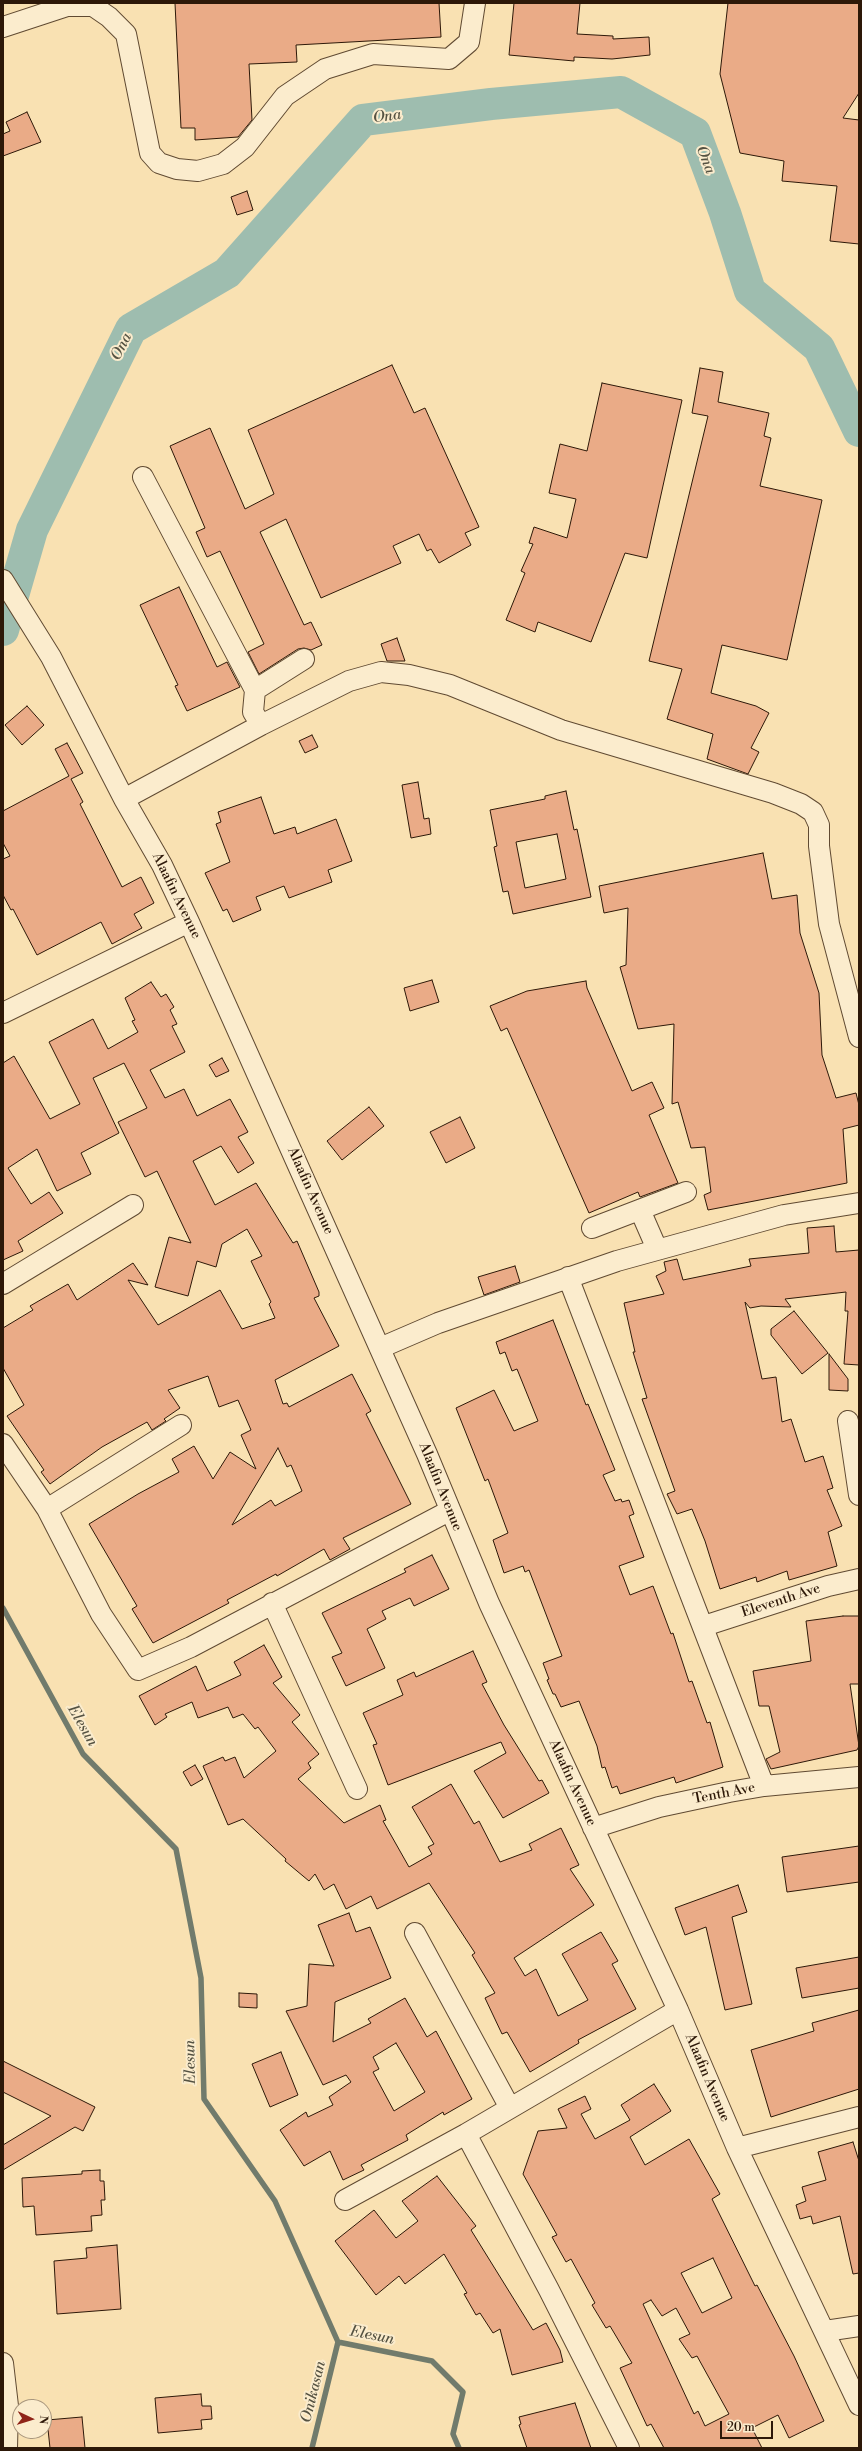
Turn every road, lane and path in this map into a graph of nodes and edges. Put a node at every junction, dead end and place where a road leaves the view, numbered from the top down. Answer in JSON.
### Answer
{"nodes":[{"id":1,"x":475,"y":3,"type":"edge"},
{"id":2,"x":3,"y":26,"type":"edge"},
{"id":3,"x":143,"y":477,"type":"dead end"},
{"id":4,"x":7,"y":585,"type":"edge"},
{"id":5,"x":304,"y":659,"type":"dead end"},
{"id":6,"x":255,"y":690,"type":"junction"},
{"id":7,"x":260,"y":725,"type":"junction"},
{"id":8,"x":124,"y":798,"type":"junction"},
{"id":9,"x":189,"y":922,"type":"junction"},
{"id":10,"x":3,"y":1013,"type":"edge"},
{"id":11,"x":859,"y":1037,"type":"edge"},
{"id":12,"x":686,"y":1192,"type":"dead end"},
{"id":13,"x":859,"y":1203,"type":"edge"},
{"id":14,"x":133,"y":1205,"type":"dead end"},
{"id":15,"x":640,"y":1210,"type":"junction"},
{"id":16,"x":592,"y":1228,"type":"dead end"},
{"id":17,"x":656,"y":1249,"type":"junction"},
{"id":18,"x":568,"y":1277,"type":"junction"},
{"id":19,"x":3,"y":1284,"type":"edge"},
{"id":20,"x":380,"y":1348,"type":"junction"},
{"id":21,"x":848,"y":1421,"type":"dead end"},
{"id":22,"x":181,"y":1425,"type":"dead end"},
{"id":23,"x":3,"y":1444,"type":"edge"},
{"id":24,"x":859,"y":1495,"type":"edge"},
{"id":25,"x":47,"y":1509,"type":"junction"},
{"id":26,"x":449,"y":1511,"type":"junction"},
{"id":27,"x":859,"y":1579,"type":"edge"},
{"id":28,"x":272,"y":1604,"type":"junction"},
{"id":29,"x":704,"y":1626,"type":"junction"},
{"id":30,"x":859,"y":1777,"type":"edge"},
{"id":31,"x":764,"y":1786,"type":"junction"},
{"id":32,"x":357,"y":1789,"type":"dead end"},
{"id":33,"x":593,"y":1828,"type":"junction"},
{"id":34,"x":415,"y":1933,"type":"dead end"},
{"id":35,"x":678,"y":2010,"type":"junction"},
{"id":36,"x":510,"y":2108,"type":"junction"},
{"id":37,"x":859,"y":2117,"type":"edge"},
{"id":38,"x":466,"y":2134,"type":"junction"},
{"id":39,"x":737,"y":2148,"type":"junction"},
{"id":40,"x":345,"y":2200,"type":"dead end"},
{"id":41,"x":859,"y":2326,"type":"edge"},
{"id":42,"x":825,"y":2332,"type":"junction"},
{"id":43,"x":3,"y":2363,"type":"edge"},
{"id":44,"x":859,"y":2405,"type":"edge"},
{"id":45,"x":7,"y":2448,"type":"edge"},
{"id":46,"x":629,"y":2448,"type":"edge"}],
"edges":[{"from":1,"to":2,"type":"street"},
{"from":3,"to":6,"type":"street"},
{"from":4,"to":8,"type":"street","name":"Alaafin Avenue"},
{"from":5,"to":6,"type":"street"},
{"from":6,"to":7,"type":"street"},
{"from":7,"to":8,"type":"street"},
{"from":7,"to":11,"type":"street"},
{"from":8,"to":9,"type":"street","name":"Alaafin Avenue"},
{"from":9,"to":10,"type":"street"},
{"from":9,"to":20,"type":"street","name":"Alaafin Avenue"},
{"from":12,"to":15,"type":"street"},
{"from":13,"to":17,"type":"street"},
{"from":14,"to":19,"type":"street"},
{"from":15,"to":16,"type":"street"},
{"from":15,"to":17,"type":"street"},
{"from":17,"to":18,"type":"street"},
{"from":18,"to":20,"type":"street"},
{"from":18,"to":29,"type":"street"},
{"from":20,"to":26,"type":"street","name":"Alaafin Avenue"},
{"from":21,"to":24,"type":"street"},
{"from":22,"to":25,"type":"street"},
{"from":23,"to":25,"type":"street"},
{"from":25,"to":28,"type":"street"},
{"from":26,"to":28,"type":"street"},
{"from":26,"to":33,"type":"street","name":"Alaafin Avenue"},
{"from":27,"to":29,"type":"street","name":"Eleventh Ave"},
{"from":28,"to":32,"type":"street"},
{"from":29,"to":31,"type":"street"},
{"from":30,"to":31,"type":"street","name":"Tenth Ave"},
{"from":31,"to":33,"type":"street","name":"Tenth Ave"},
{"from":33,"to":35,"type":"street","name":"Alaafin Avenue"},
{"from":34,"to":36,"type":"street"},
{"from":35,"to":36,"type":"street"},
{"from":35,"to":39,"type":"street","name":"Alaafin Avenue"},
{"from":36,"to":38,"type":"street"},
{"from":37,"to":39,"type":"street"},
{"from":38,"to":40,"type":"street"},
{"from":38,"to":46,"type":"street"},
{"from":39,"to":42,"type":"street","name":"Alaafin Avenue"},
{"from":41,"to":42,"type":"street"},
{"from":42,"to":44,"type":"street","name":"Alaafin Avenue"},
{"from":43,"to":45,"type":"street"}]}
